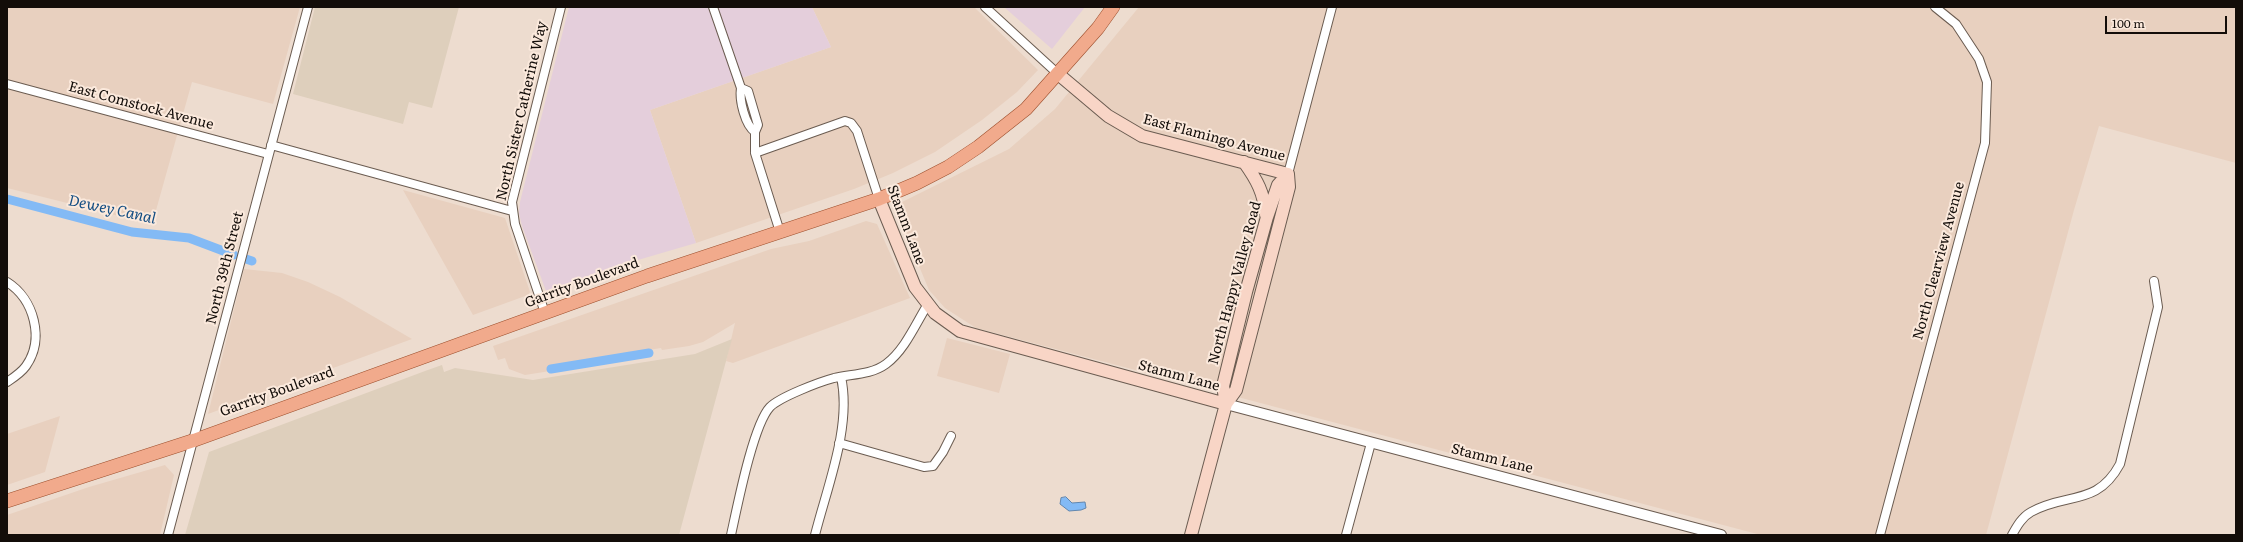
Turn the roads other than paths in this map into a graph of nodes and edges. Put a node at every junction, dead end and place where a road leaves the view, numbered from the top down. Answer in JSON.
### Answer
{"nodes":[{"id":1,"x":308,"y":7,"type":"edge"},
{"id":2,"x":561,"y":7,"type":"edge"},
{"id":3,"x":713,"y":7,"type":"edge"},
{"id":4,"x":985,"y":7,"type":"edge"},
{"id":5,"x":1113,"y":7,"type":"edge"},
{"id":6,"x":1332,"y":7,"type":"edge"},
{"id":7,"x":1935,"y":7,"type":"edge"},
{"id":8,"x":1057,"y":73,"type":"junction"},
{"id":9,"x":7,"y":84,"type":"edge"},
{"id":10,"x":271,"y":144,"type":"junction"},
{"id":11,"x":755,"y":153,"type":"junction"},
{"id":12,"x":268,"y":154,"type":"junction"},
{"id":13,"x":1244,"y":162,"type":"junction"},
{"id":14,"x":1288,"y":174,"type":"junction"},
{"id":15,"x":879,"y":199,"type":"junction"},
{"id":16,"x":512,"y":211,"type":"junction"},
{"id":17,"x":1266,"y":217,"type":"junction"},
{"id":18,"x":780,"y":232,"type":"junction"},
{"id":19,"x":2154,"y":281,"type":"dead end"},
{"id":20,"x":7,"y":282,"type":"edge"},
{"id":21,"x":928,"y":304,"type":"junction"},
{"id":22,"x":545,"y":313,"type":"junction"},
{"id":23,"x":841,"y":377,"type":"junction"},
{"id":24,"x":7,"y":382,"type":"edge"},
{"id":25,"x":1226,"y":404,"type":"junction"},
{"id":26,"x":951,"y":436,"type":"dead end"},
{"id":27,"x":195,"y":440,"type":"junction"},
{"id":28,"x":839,"y":443,"type":"junction"},
{"id":29,"x":1371,"y":443,"type":"junction"},
{"id":30,"x":7,"y":501,"type":"edge"},
{"id":31,"x":168,"y":535,"type":"edge"},
{"id":32,"x":731,"y":535,"type":"edge"},
{"id":33,"x":815,"y":535,"type":"edge"},
{"id":34,"x":1191,"y":535,"type":"edge"},
{"id":35,"x":1346,"y":535,"type":"edge"},
{"id":36,"x":1721,"y":535,"type":"edge"},
{"id":37,"x":1880,"y":535,"type":"edge"},
{"id":38,"x":2012,"y":535,"type":"edge"}],
"edges":[{"from":1,"to":10,"type":"street","name":"North 39th Street"},
{"from":2,"to":16,"type":"street","name":"North Sister Catherine Way"},
{"from":3,"to":11,"type":"street"},
{"from":4,"to":8,"type":"street","name":"East Flamingo Avenue"},
{"from":5,"to":8,"type":"main road","name":"Garrity Boulevard"},
{"from":6,"to":14,"type":"street","name":"North Happy Valley Road"},
{"from":7,"to":37,"type":"street","name":"North Clearview Avenue"},
{"from":8,"to":13,"type":"main road","name":"East Flamingo Avenue"},
{"from":8,"to":15,"type":"main road","name":"Garrity Boulevard"},
{"from":9,"to":12,"type":"street","name":"East Comstock Avenue"},
{"from":10,"to":12,"type":"street","name":"North 39th Street"},
{"from":10,"to":16,"type":"street"},
{"from":11,"to":15,"type":"street","name":"Stamm Lane"},
{"from":11,"to":18,"type":"street"},
{"from":12,"to":27,"type":"street","name":"North 39th Street"},
{"from":13,"to":14,"type":"main road","name":"East Flamingo Avenue"},
{"from":13,"to":17,"type":"main road"},
{"from":14,"to":17,"type":"main road","name":"North Happy Valley Road"},
{"from":14,"to":25,"type":"main road","name":"North Happy Valley Road"},
{"from":15,"to":18,"type":"main road","name":"Garrity Boulevard"},
{"from":15,"to":21,"type":"main road","name":"Stamm Lane"},
{"from":16,"to":22,"type":"street","name":"North Sister Catherine Way"},
{"from":17,"to":25,"type":"main road","name":"North Happy Valley Road"},
{"from":18,"to":22,"type":"main road","name":"Garrity Boulevard"},
{"from":19,"to":38,"type":"street"},
{"from":20,"to":24,"type":"street"},
{"from":21,"to":23,"type":"street"},
{"from":21,"to":25,"type":"main road","name":"Stamm Lane"},
{"from":22,"to":27,"type":"main road","name":"Garrity Boulevard"},
{"from":23,"to":28,"type":"street"},
{"from":23,"to":32,"type":"street"},
{"from":25,"to":29,"type":"street","name":"Stamm Lane"},
{"from":25,"to":34,"type":"main road","name":"North Happy Valley Road"},
{"from":26,"to":28,"type":"street"},
{"from":27,"to":30,"type":"main road","name":"Garrity Boulevard"},
{"from":27,"to":31,"type":"street","name":"North 39th Street"},
{"from":28,"to":33,"type":"street"},
{"from":29,"to":35,"type":"street"},
{"from":29,"to":36,"type":"street","name":"Stamm Lane"}]}
